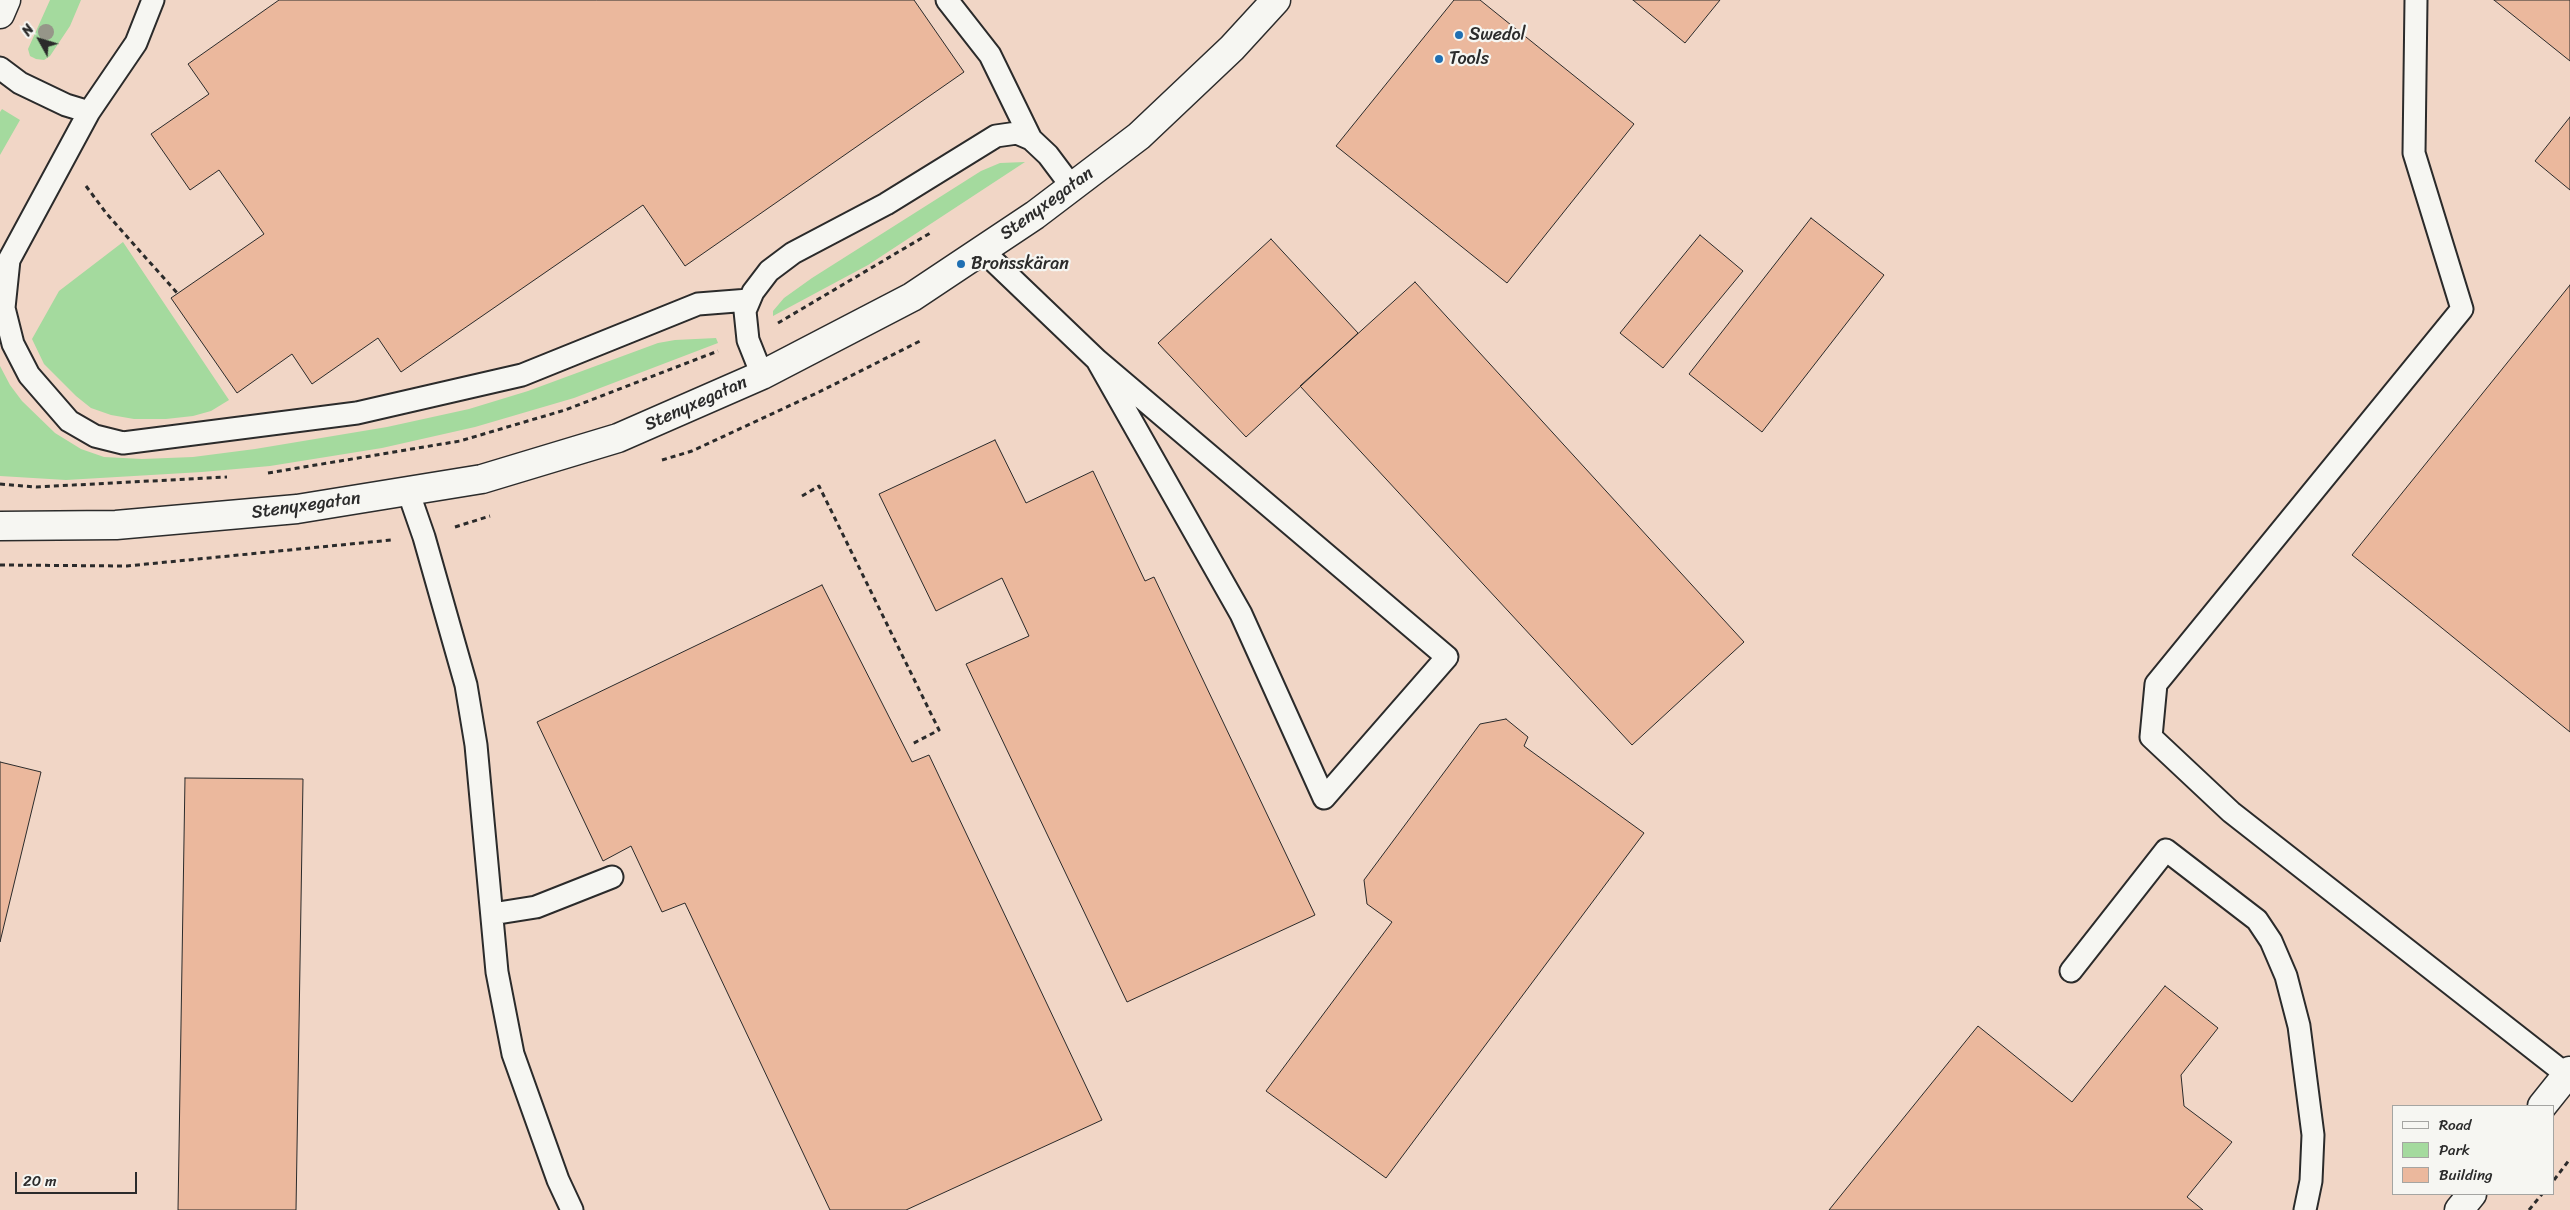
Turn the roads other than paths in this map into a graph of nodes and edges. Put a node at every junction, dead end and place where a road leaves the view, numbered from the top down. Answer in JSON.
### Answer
{"nodes":[{"id":1,"x":6,"y":0,"type":"edge"},
{"id":2,"x":153,"y":0,"type":"edge"},
{"id":3,"x":947,"y":0,"type":"edge"},
{"id":4,"x":1276,"y":0,"type":"edge"},
{"id":5,"x":2416,"y":0,"type":"edge"},
{"id":6,"x":0,"y":14,"type":"edge"},
{"id":7,"x":0,"y":68,"type":"edge"},
{"id":8,"x":89,"y":112,"type":"junction"},
{"id":9,"x":1031,"y":139,"type":"junction"},
{"id":10,"x":1072,"y":187,"type":"junction"},
{"id":11,"x":982,"y":250,"type":"junction"},
{"id":12,"x":749,"y":300,"type":"junction"},
{"id":13,"x":1097,"y":360,"type":"junction"},
{"id":14,"x":762,"y":375,"type":"junction"},
{"id":15,"x":408,"y":491,"type":"junction"},
{"id":16,"x":0,"y":526,"type":"edge"},
{"id":17,"x":612,"y":877,"type":"dead end"},
{"id":18,"x":492,"y":914,"type":"junction"},
{"id":19,"x":2071,"y":971,"type":"dead end"},
{"id":20,"x":2568,"y":1073,"type":"edge"},
{"id":21,"x":2543,"y":1105,"type":"edge"},
{"id":22,"x":2471,"y":1195,"type":"edge"},
{"id":23,"x":572,"y":1210,"type":"edge"},
{"id":24,"x":2305,"y":1210,"type":"edge"},
{"id":25,"x":2459,"y":1210,"type":"edge"}],
"edges":[{"from":1,"to":6,"type":"street"},
{"from":2,"to":8,"type":"lane"},
{"from":3,"to":9,"type":"lane"},
{"from":4,"to":10,"type":"street","name":"Stenyxegatan"},
{"from":5,"to":20,"type":"lane"},
{"from":7,"to":8,"type":"lane"},
{"from":8,"to":12,"type":"lane"},
{"from":9,"to":10,"type":"lane"},
{"from":9,"to":12,"type":"lane"},
{"from":10,"to":11,"type":"street","name":"Stenyxegatan"},
{"from":11,"to":13,"type":"lane"},
{"from":11,"to":14,"type":"street","name":"Stenyxegatan"},
{"from":12,"to":14,"type":"lane"},
{"from":13,"to":13,"type":"lane"},
{"from":14,"to":15,"type":"street","name":"Stenyxegatan"},
{"from":15,"to":16,"type":"street","name":"Stenyxegatan"},
{"from":15,"to":18,"type":"lane"},
{"from":17,"to":18,"type":"lane"},
{"from":18,"to":23,"type":"lane"},
{"from":19,"to":24,"type":"lane"},
{"from":20,"to":21,"type":"street"},
{"from":22,"to":25,"type":"street"}]}
